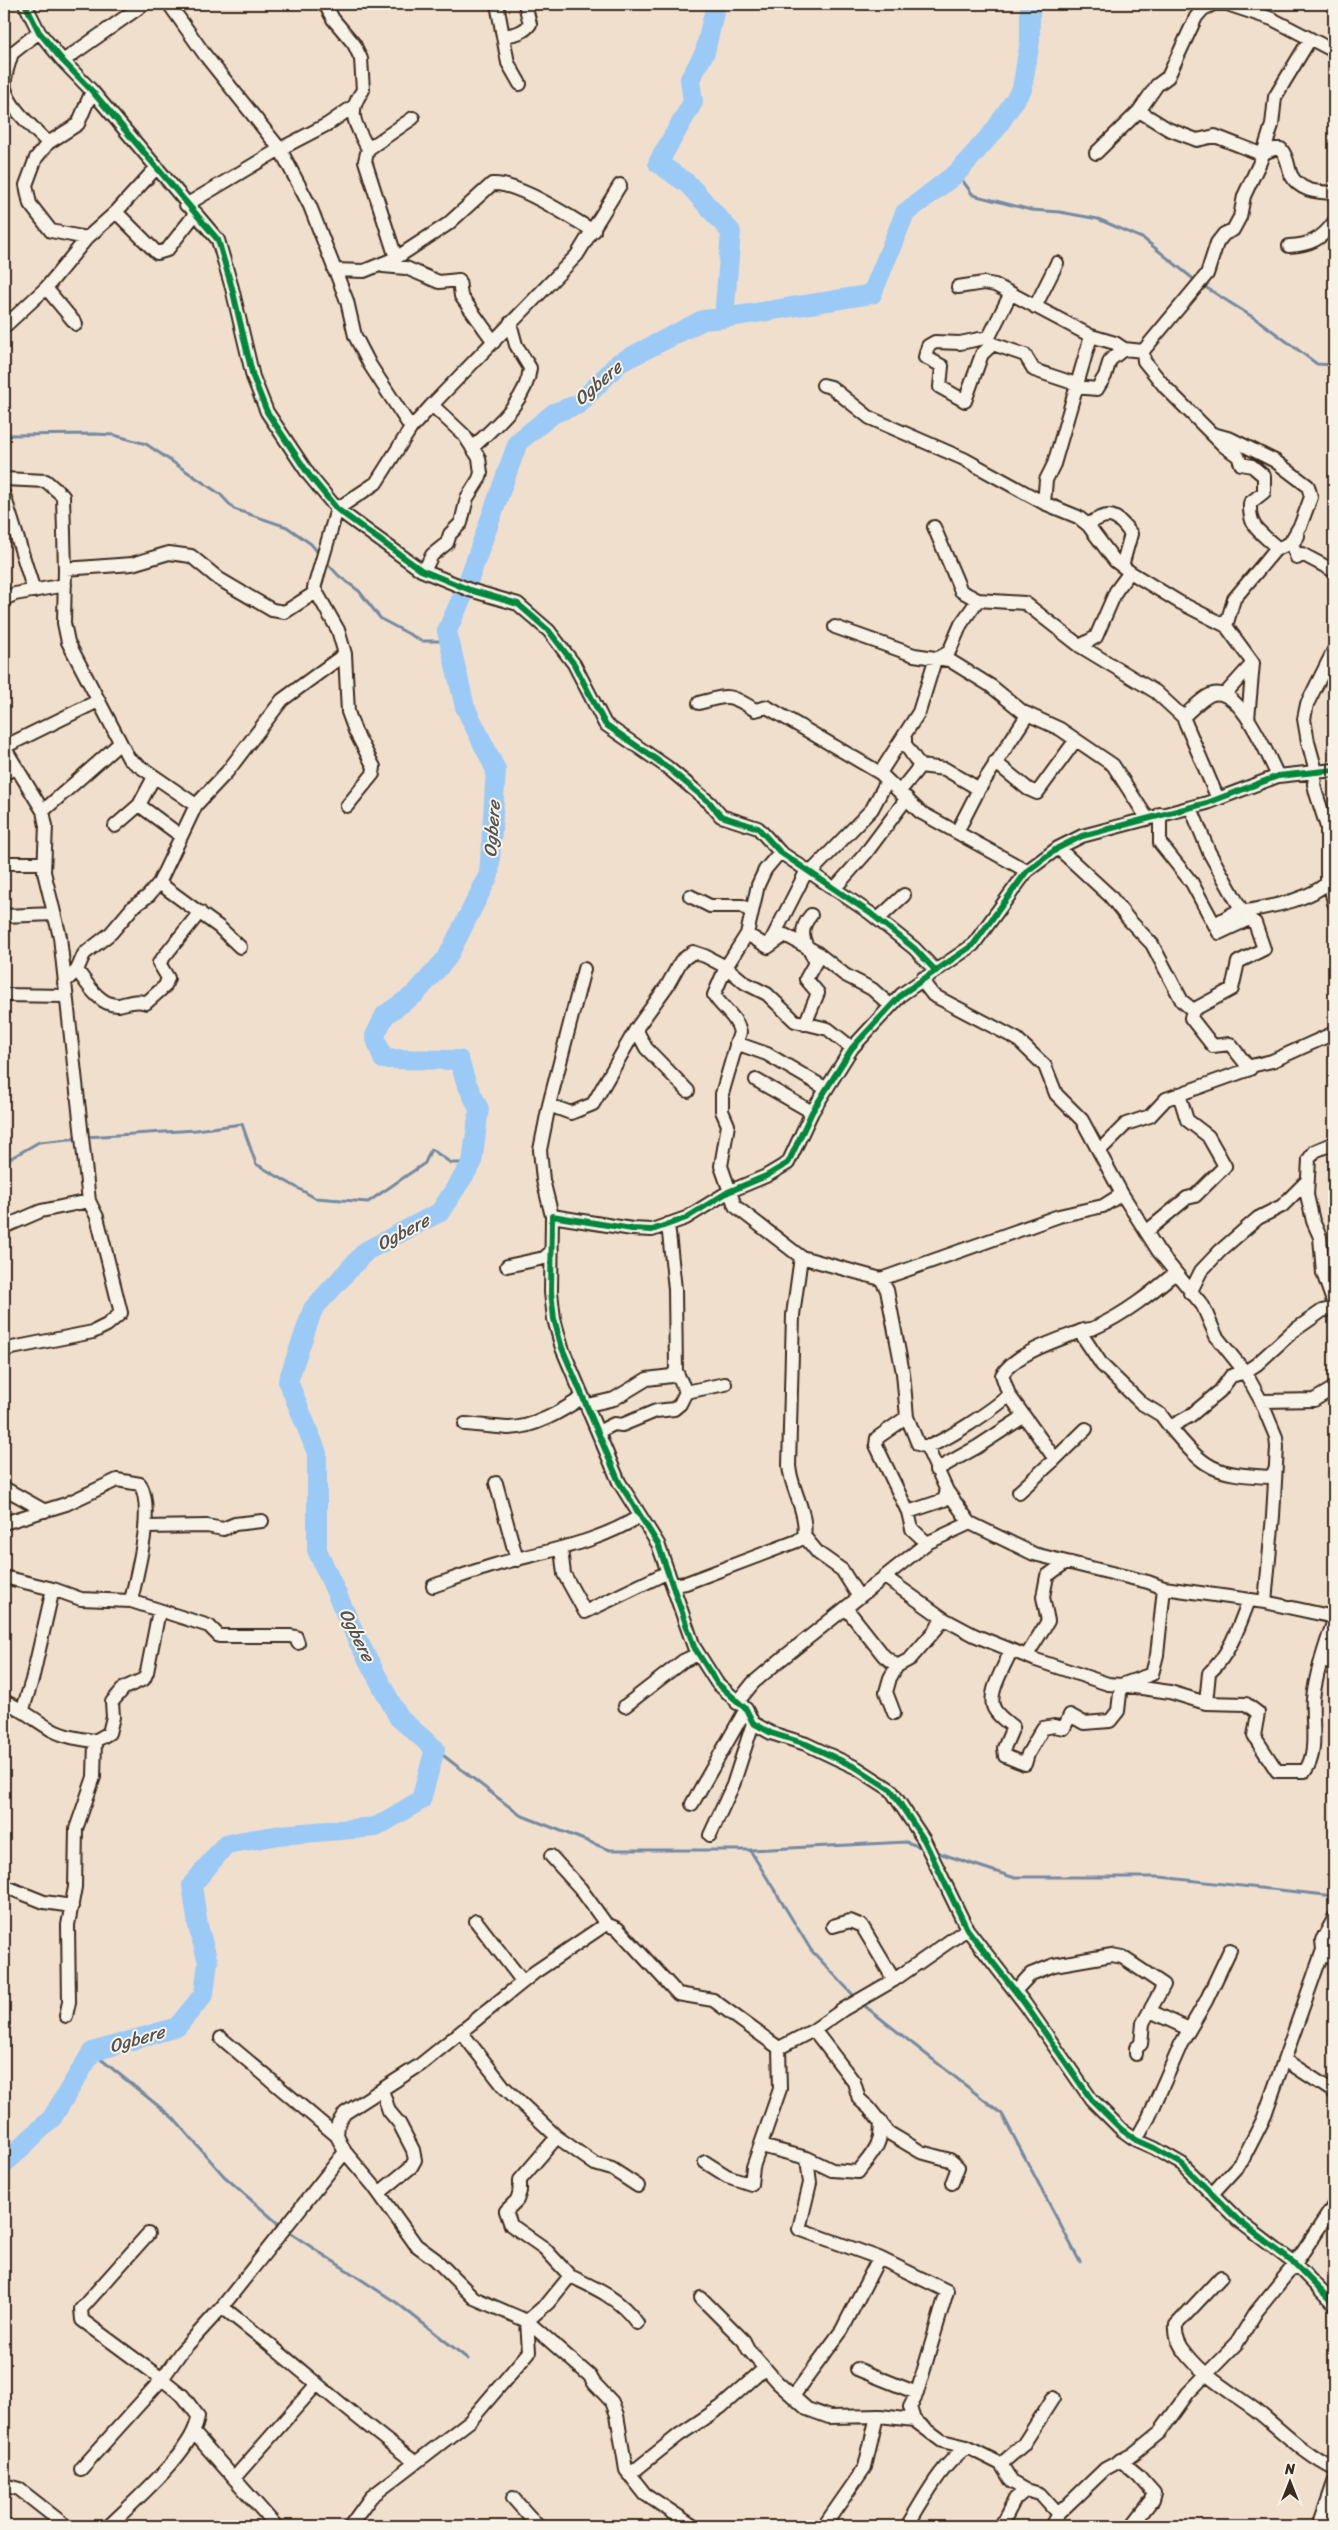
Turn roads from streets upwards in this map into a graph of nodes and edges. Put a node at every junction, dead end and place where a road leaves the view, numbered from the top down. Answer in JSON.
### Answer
{"nodes":[{"id":1,"x":144,"y":4,"type":"edge"},
{"id":2,"x":170,"y":4,"type":"edge"},
{"id":3,"x":325,"y":4,"type":"edge"},
{"id":4,"x":497,"y":4,"type":"edge"},
{"id":5,"x":525,"y":4,"type":"edge"},
{"id":6,"x":28,"y":5,"type":"edge"},
{"id":7,"x":39,"y":32,"type":"junction"},
{"id":8,"x":504,"y":36,"type":"junction"},
{"id":9,"x":1310,"y":39,"type":"junction"},
{"id":10,"x":1332,"y":47,"type":"edge"},
{"id":11,"x":8,"y":56,"type":"edge"},
{"id":12,"x":63,"y":61,"type":"junction"},
{"id":13,"x":520,"y":84,"type":"dead end"},
{"id":14,"x":92,"y":91,"type":"junction"},
{"id":15,"x":354,"y":106,"type":"junction"},
{"id":16,"x":1139,"y":111,"type":"junction"},
{"id":17,"x":413,"y":118,"type":"dead end"},
{"id":18,"x":48,"y":143,"type":"junction"},
{"id":19,"x":280,"y":149,"type":"junction"},
{"id":20,"x":368,"y":149,"type":"junction"},
{"id":21,"x":1096,"y":153,"type":"dead end"},
{"id":22,"x":1261,"y":154,"type":"junction"},
{"id":23,"x":157,"y":167,"type":"junction"},
{"id":24,"x":620,"y":185,"type":"dead end"},
{"id":25,"x":1334,"y":194,"type":"edge"},
{"id":26,"x":191,"y":209,"type":"junction"},
{"id":27,"x":116,"y":212,"type":"junction"},
{"id":28,"x":1334,"y":222,"type":"edge"},
{"id":29,"x":594,"y":230,"type":"junction"},
{"id":30,"x":87,"y":238,"type":"junction"},
{"id":31,"x":1289,"y":246,"type":"dead end"},
{"id":32,"x":396,"y":258,"type":"junction"},
{"id":33,"x":1057,"y":264,"type":"dead end"},
{"id":34,"x":379,"y":266,"type":"junction"},
{"id":35,"x":334,"y":270,"type":"junction"},
{"id":36,"x":958,"y":287,"type":"dead end"},
{"id":37,"x":46,"y":288,"type":"junction"},
{"id":38,"x":1010,"y":293,"type":"junction"},
{"id":39,"x":1035,"y":307,"type":"junction"},
{"id":40,"x":510,"y":323,"type":"junction"},
{"id":41,"x":76,"y":324,"type":"dead end"},
{"id":42,"x":4,"y":327,"type":"edge"},
{"id":43,"x":1091,"y":336,"type":"junction"},
{"id":44,"x":494,"y":342,"type":"junction"},
{"id":45,"x":1124,"y":349,"type":"junction"},
{"id":46,"x":1143,"y":351,"type":"junction"},
{"id":47,"x":823,"y":385,"type":"dead end"},
{"id":48,"x":1076,"y":385,"type":"junction"},
{"id":49,"x":432,"y":405,"type":"junction"},
{"id":50,"x":411,"y":428,"type":"junction"},
{"id":51,"x":1213,"y":434,"type":"junction"},
{"id":52,"x":472,"y":448,"type":"junction"},
{"id":53,"x":4,"y":480,"type":"edge"},
{"id":54,"x":4,"y":495,"type":"edge"},
{"id":55,"x":1044,"y":503,"type":"junction"},
{"id":56,"x":337,"y":509,"type":"junction"},
{"id":57,"x":1301,"y":524,"type":"junction"},
{"id":58,"x":1088,"y":526,"type":"junction"},
{"id":59,"x":934,"y":527,"type":"dead end"},
{"id":60,"x":1275,"y":550,"type":"junction"},
{"id":61,"x":65,"y":569,"type":"junction"},
{"id":62,"x":1126,"y":569,"type":"junction"},
{"id":63,"x":424,"y":571,"type":"junction"},
{"id":64,"x":1334,"y":571,"type":"edge"},
{"id":65,"x":65,"y":585,"type":"junction"},
{"id":66,"x":34,"y":591,"type":"junction"},
{"id":67,"x":316,"y":592,"type":"junction"},
{"id":68,"x":4,"y":599,"type":"edge"},
{"id":69,"x":978,"y":600,"type":"junction"},
{"id":70,"x":1226,"y":626,"type":"junction"},
{"id":71,"x":834,"y":627,"type":"dead end"},
{"id":72,"x":1080,"y":646,"type":"junction"},
{"id":73,"x":1334,"y":650,"type":"edge"},
{"id":74,"x":344,"y":654,"type":"junction"},
{"id":75,"x":949,"y":656,"type":"junction"},
{"id":76,"x":935,"y":660,"type":"junction"},
{"id":77,"x":1253,"y":663,"type":"junction"},
{"id":78,"x":1225,"y":694,"type":"junction"},
{"id":79,"x":98,"y":702,"type":"junction"},
{"id":80,"x":699,"y":703,"type":"dead end"},
{"id":81,"x":1028,"y":714,"type":"junction"},
{"id":82,"x":1183,"y":717,"type":"junction"},
{"id":83,"x":1248,"y":719,"type":"junction"},
{"id":84,"x":905,"y":738,"type":"junction"},
{"id":85,"x":1075,"y":741,"type":"junction"},
{"id":86,"x":119,"y":744,"type":"junction"},
{"id":87,"x":4,"y":747,"type":"edge"},
{"id":88,"x":995,"y":762,"type":"junction"},
{"id":89,"x":920,"y":766,"type":"junction"},
{"id":90,"x":17,"y":768,"type":"junction"},
{"id":91,"x":1334,"y":770,"type":"edge"},
{"id":92,"x":1316,"y":771,"type":"junction"},
{"id":93,"x":4,"y":774,"type":"edge"},
{"id":94,"x":1278,"y":776,"type":"junction"},
{"id":95,"x":154,"y":777,"type":"junction"},
{"id":96,"x":883,"y":777,"type":"junction"},
{"id":97,"x":979,"y":788,"type":"junction"},
{"id":98,"x":904,"y":795,"type":"junction"},
{"id":99,"x":1218,"y":799,"type":"junction"},
{"id":100,"x":139,"y":805,"type":"junction"},
{"id":101,"x":196,"y":805,"type":"junction"},
{"id":102,"x":347,"y":806,"type":"dead end"},
{"id":103,"x":1191,"y":808,"type":"junction"},
{"id":104,"x":43,"y":810,"type":"junction"},
{"id":105,"x":1160,"y":814,"type":"junction"},
{"id":106,"x":1147,"y":818,"type":"junction"},
{"id":107,"x":115,"y":826,"type":"dead end"},
{"id":108,"x":957,"y":832,"type":"junction"},
{"id":109,"x":181,"y":836,"type":"junction"},
{"id":110,"x":1058,"y":848,"type":"junction"},
{"id":111,"x":780,"y":852,"type":"junction"},
{"id":112,"x":4,"y":863,"type":"edge"},
{"id":113,"x":44,"y":863,"type":"junction"},
{"id":114,"x":1027,"y":871,"type":"junction"},
{"id":115,"x":807,"y":873,"type":"junction"},
{"id":116,"x":1328,"y":874,"type":"junction"},
{"id":117,"x":159,"y":883,"type":"junction"},
{"id":118,"x":834,"y":889,"type":"junction"},
{"id":119,"x":904,"y":895,"type":"dead end"},
{"id":120,"x":690,"y":896,"type":"dead end"},
{"id":121,"x":1334,"y":903,"type":"edge"},
{"id":122,"x":1241,"y":909,"type":"junction"},
{"id":123,"x":200,"y":912,"type":"junction"},
{"id":124,"x":752,"y":912,"type":"junction"},
{"id":125,"x":54,"y":914,"type":"junction"},
{"id":126,"x":811,"y":915,"type":"dead end"},
{"id":127,"x":4,"y":916,"type":"edge"},
{"id":128,"x":878,"y":919,"type":"junction"},
{"id":129,"x":1215,"y":924,"type":"junction"},
{"id":130,"x":747,"y":934,"type":"junction"},
{"id":131,"x":240,"y":947,"type":"dead end"},
{"id":132,"x":768,"y":947,"type":"junction"},
{"id":133,"x":807,"y":947,"type":"junction"},
{"id":134,"x":584,"y":968,"type":"dead end"},
{"id":135,"x":726,"y":968,"type":"junction"},
{"id":136,"x":77,"y":970,"type":"junction"},
{"id":137,"x":936,"y":972,"type":"junction"},
{"id":138,"x":924,"y":978,"type":"junction"},
{"id":139,"x":64,"y":983,"type":"junction"},
{"id":140,"x":4,"y":995,"type":"edge"},
{"id":141,"x":65,"y":996,"type":"junction"},
{"id":142,"x":891,"y":1006,"type":"junction"},
{"id":143,"x":1193,"y":1010,"type":"junction"},
{"id":144,"x":805,"y":1024,"type":"junction"},
{"id":145,"x":636,"y":1029,"type":"junction"},
{"id":146,"x":1334,"y":1033,"type":"edge"},
{"id":147,"x":736,"y":1043,"type":"junction"},
{"id":148,"x":852,"y":1048,"type":"junction"},
{"id":149,"x":1250,"y":1069,"type":"junction"},
{"id":150,"x":756,"y":1080,"type":"dead end"},
{"id":151,"x":825,"y":1088,"type":"junction"},
{"id":152,"x":688,"y":1091,"type":"dead end"},
{"id":153,"x":1179,"y":1094,"type":"junction"},
{"id":154,"x":549,"y":1105,"type":"junction"},
{"id":155,"x":812,"y":1112,"type":"junction"},
{"id":156,"x":1334,"y":1143,"type":"edge"},
{"id":157,"x":1100,"y":1150,"type":"junction"},
{"id":158,"x":1308,"y":1180,"type":"junction"},
{"id":159,"x":728,"y":1192,"type":"junction"},
{"id":160,"x":1122,"y":1194,"type":"junction"},
{"id":161,"x":89,"y":1201,"type":"junction"},
{"id":162,"x":552,"y":1216,"type":"junction"},
{"id":163,"x":668,"y":1224,"type":"junction"},
{"id":164,"x":4,"y":1227,"type":"edge"},
{"id":165,"x":1146,"y":1232,"type":"junction"},
{"id":166,"x":552,"y":1251,"type":"junction"},
{"id":167,"x":801,"y":1257,"type":"junction"},
{"id":168,"x":507,"y":1266,"type":"dead end"},
{"id":169,"x":1175,"y":1273,"type":"junction"},
{"id":170,"x":885,"y":1277,"type":"junction"},
{"id":171,"x":1190,"y":1293,"type":"junction"},
{"id":172,"x":1334,"y":1306,"type":"edge"},
{"id":173,"x":1080,"y":1332,"type":"junction"},
{"id":174,"x":4,"y":1352,"type":"edge"},
{"id":175,"x":676,"y":1371,"type":"junction"},
{"id":176,"x":1245,"y":1372,"type":"junction"},
{"id":177,"x":725,"y":1384,"type":"dead end"},
{"id":178,"x":1334,"y":1388,"type":"edge"},
{"id":179,"x":686,"y":1392,"type":"junction"},
{"id":180,"x":1009,"y":1395,"type":"junction"},
{"id":181,"x":585,"y":1400,"type":"junction"},
{"id":182,"x":1261,"y":1401,"type":"junction"},
{"id":183,"x":907,"y":1417,"type":"junction"},
{"id":184,"x":1023,"y":1417,"type":"junction"},
{"id":185,"x":464,"y":1424,"type":"dead end"},
{"id":186,"x":1170,"y":1426,"type":"junction"},
{"id":187,"x":1086,"y":1428,"type":"dead end"},
{"id":188,"x":598,"y":1432,"type":"junction"},
{"id":189,"x":922,"y":1445,"type":"junction"},
{"id":190,"x":1055,"y":1459,"type":"junction"},
{"id":191,"x":936,"y":1470,"type":"junction"},
{"id":192,"x":1274,"y":1472,"type":"junction"},
{"id":193,"x":496,"y":1483,"type":"dead end"},
{"id":194,"x":4,"y":1488,"type":"edge"},
{"id":195,"x":947,"y":1491,"type":"junction"},
{"id":196,"x":1019,"y":1492,"type":"dead end"},
{"id":197,"x":45,"y":1511,"type":"junction"},
{"id":198,"x":908,"y":1512,"type":"junction"},
{"id":199,"x":640,"y":1516,"type":"junction"},
{"id":200,"x":262,"y":1521,"type":"dead end"},
{"id":201,"x":4,"y":1523,"type":"edge"},
{"id":202,"x":970,"y":1523,"type":"junction"},
{"id":203,"x":146,"y":1527,"type":"junction"},
{"id":204,"x":804,"y":1536,"type":"junction"},
{"id":205,"x":926,"y":1543,"type":"junction"},
{"id":206,"x":561,"y":1549,"type":"junction"},
{"id":207,"x":517,"y":1560,"type":"junction"},
{"id":208,"x":1066,"y":1562,"type":"junction"},
{"id":209,"x":668,"y":1572,"type":"junction"},
{"id":210,"x":884,"y":1577,"type":"junction"},
{"id":211,"x":4,"y":1578,"type":"edge"},
{"id":212,"x":673,"y":1585,"type":"junction"},
{"id":213,"x":433,"y":1586,"type":"dead end"},
{"id":214,"x":1164,"y":1588,"type":"junction"},
{"id":215,"x":53,"y":1589,"type":"junction"},
{"id":216,"x":859,"y":1597,"type":"junction"},
{"id":217,"x":1249,"y":1600,"type":"junction"},
{"id":218,"x":131,"y":1601,"type":"junction"},
{"id":219,"x":1265,"y":1602,"type":"junction"},
{"id":220,"x":846,"y":1608,"type":"junction"},
{"id":221,"x":159,"y":1611,"type":"junction"},
{"id":222,"x":942,"y":1618,"type":"junction"},
{"id":223,"x":1334,"y":1619,"type":"edge"},
{"id":224,"x":298,"y":1643,"type":"dead end"},
{"id":225,"x":1011,"y":1650,"type":"junction"},
{"id":226,"x":698,"y":1654,"type":"junction"},
{"id":227,"x":1027,"y":1655,"type":"junction"},
{"id":228,"x":1328,"y":1663,"type":"edge"},
{"id":229,"x":897,"y":1666,"type":"junction"},
{"id":230,"x":1121,"y":1685,"type":"junction"},
{"id":231,"x":4,"y":1701,"type":"edge"},
{"id":232,"x":1206,"y":1704,"type":"junction"},
{"id":233,"x":625,"y":1706,"type":"dead end"},
{"id":234,"x":741,"y":1706,"type":"junction"},
{"id":235,"x":23,"y":1709,"type":"junction"},
{"id":236,"x":894,"y":1713,"type":"dead end"},
{"id":237,"x":753,"y":1723,"type":"junction"},
{"id":238,"x":95,"y":1742,"type":"junction"},
{"id":239,"x":692,"y":1804,"type":"dead end"},
{"id":240,"x":710,"y":1835,"type":"dead end"},
{"id":241,"x":551,"y":1856,"type":"dead end"},
{"id":242,"x":4,"y":1886,"type":"edge"},
{"id":243,"x":72,"y":1906,"type":"junction"},
{"id":244,"x":1334,"y":1919,"type":"edge"},
{"id":245,"x":476,"y":1921,"type":"dead end"},
{"id":246,"x":606,"y":1924,"type":"junction"},
{"id":247,"x":833,"y":1926,"type":"dead end"},
{"id":248,"x":967,"y":1929,"type":"junction"},
{"id":249,"x":1230,"y":1950,"type":"dead end"},
{"id":250,"x":1323,"y":1950,"type":"junction"},
{"id":251,"x":1334,"y":1959,"type":"edge"},
{"id":252,"x":894,"y":1980,"type":"junction"},
{"id":253,"x":523,"y":1982,"type":"junction"},
{"id":254,"x":1015,"y":1991,"type":"junction"},
{"id":255,"x":1150,"y":2011,"type":"junction"},
{"id":256,"x":66,"y":2016,"type":"dead end"},
{"id":257,"x":814,"y":2030,"type":"junction"},
{"id":258,"x":1189,"y":2030,"type":"junction"},
{"id":259,"x":462,"y":2033,"type":"junction"},
{"id":260,"x":221,"y":2038,"type":"dead end"},
{"id":261,"x":779,"y":2048,"type":"junction"},
{"id":262,"x":1136,"y":2054,"type":"dead end"},
{"id":263,"x":1285,"y":2060,"type":"junction"},
{"id":264,"x":382,"y":2090,"type":"junction"},
{"id":265,"x":1334,"y":2092,"type":"edge"},
{"id":266,"x":880,"y":2120,"type":"junction"},
{"id":267,"x":336,"y":2136,"type":"junction"},
{"id":268,"x":557,"y":2136,"type":"junction"},
{"id":269,"x":1136,"y":2140,"type":"junction"},
{"id":270,"x":761,"y":2146,"type":"junction"},
{"id":271,"x":345,"y":2152,"type":"junction"},
{"id":272,"x":807,"y":2158,"type":"junction"},
{"id":273,"x":705,"y":2162,"type":"dead end"},
{"id":274,"x":952,"y":2183,"type":"dead end"},
{"id":275,"x":638,"y":2186,"type":"dead end"},
{"id":276,"x":378,"y":2193,"type":"junction"},
{"id":277,"x":1212,"y":2194,"type":"junction"},
{"id":278,"x":1334,"y":2205,"type":"edge"},
{"id":279,"x":148,"y":2234,"type":"dead end"},
{"id":280,"x":879,"y":2258,"type":"junction"},
{"id":281,"x":1295,"y":2264,"type":"junction"},
{"id":282,"x":570,"y":2276,"type":"junction"},
{"id":283,"x":1221,"y":2277,"type":"dead end"},
{"id":284,"x":701,"y":2298,"type":"dead end"},
{"id":285,"x":1334,"y":2304,"type":"edge"},
{"id":286,"x":222,"y":2308,"type":"junction"},
{"id":287,"x":527,"y":2321,"type":"junction"},
{"id":288,"x":637,"y":2323,"type":"dead end"},
{"id":289,"x":545,"y":2336,"type":"junction"},
{"id":290,"x":529,"y":2352,"type":"junction"},
{"id":291,"x":765,"y":2368,"type":"junction"},
{"id":292,"x":858,"y":2369,"type":"dead end"},
{"id":293,"x":1206,"y":2374,"type":"junction"},
{"id":294,"x":162,"y":2379,"type":"junction"},
{"id":295,"x":317,"y":2384,"type":"junction"},
{"id":296,"x":917,"y":2393,"type":"junction"},
{"id":297,"x":794,"y":2395,"type":"junction"},
{"id":298,"x":1053,"y":2398,"type":"dead end"},
{"id":299,"x":877,"y":2416,"type":"junction"},
{"id":300,"x":914,"y":2420,"type":"junction"},
{"id":301,"x":195,"y":2434,"type":"junction"},
{"id":302,"x":966,"y":2447,"type":"junction"},
{"id":303,"x":1120,"y":2460,"type":"junction"},
{"id":304,"x":415,"y":2462,"type":"junction"},
{"id":305,"x":1001,"y":2464,"type":"junction"},
{"id":306,"x":1334,"y":2468,"type":"edge"},
{"id":307,"x":81,"y":2469,"type":"dead end"},
{"id":308,"x":629,"y":2475,"type":"junction"},
{"id":309,"x":235,"y":2477,"type":"junction"},
{"id":310,"x":1334,"y":2483,"type":"edge"},
{"id":311,"x":4,"y":2485,"type":"edge"},
{"id":312,"x":1026,"y":2490,"type":"junction"},
{"id":313,"x":513,"y":2498,"type":"dead end"},
{"id":314,"x":1332,"y":2501,"type":"edge"},
{"id":315,"x":1058,"y":2514,"type":"junction"},
{"id":316,"x":66,"y":2526,"type":"edge"},
{"id":317,"x":109,"y":2526,"type":"edge"},
{"id":318,"x":276,"y":2526,"type":"edge"},
{"id":319,"x":350,"y":2526,"type":"edge"},
{"id":320,"x":538,"y":2526,"type":"edge"},
{"id":321,"x":693,"y":2526,"type":"edge"},
{"id":322,"x":824,"y":2526,"type":"edge"},
{"id":323,"x":907,"y":2526,"type":"edge"},
{"id":324,"x":1001,"y":2526,"type":"edge"},
{"id":325,"x":1051,"y":2526,"type":"edge"},
{"id":326,"x":1132,"y":2526,"type":"edge"},
{"id":327,"x":1319,"y":2526,"type":"edge"}],
"edges":[{"from":1,"to":12,"type":"street"},
{"from":2,"to":19,"type":"street"},
{"from":3,"to":15,"type":"street"},
{"from":4,"to":8,"type":"street"},
{"from":5,"to":8,"type":"street"},
{"from":6,"to":7,"type":"street"},
{"from":7,"to":11,"type":"street"},
{"from":7,"to":12,"type":"street"},
{"from":8,"to":13,"type":"street"},
{"from":9,"to":10,"type":"street"},
{"from":9,"to":16,"type":"street"},
{"from":9,"to":22,"type":"street"},
{"from":11,"to":18,"type":"street"},
{"from":12,"to":14,"type":"street"},
{"from":14,"to":18,"type":"street"},
{"from":14,"to":23,"type":"street"},
{"from":15,"to":19,"type":"street"},
{"from":15,"to":20,"type":"street"},
{"from":16,"to":21,"type":"street"},
{"from":16,"to":22,"type":"street"},
{"from":17,"to":20,"type":"street"},
{"from":18,"to":30,"type":"street"},
{"from":19,"to":26,"type":"street"},
{"from":19,"to":35,"type":"street"},
{"from":20,"to":32,"type":"street"},
{"from":22,"to":25,"type":"street"},
{"from":22,"to":46,"type":"street"},
{"from":23,"to":26,"type":"street"},
{"from":23,"to":27,"type":"street"},
{"from":24,"to":29,"type":"street"},
{"from":26,"to":27,"type":"street"},
{"from":26,"to":56,"type":"street"},
{"from":27,"to":30,"type":"street"},
{"from":28,"to":31,"type":"street"},
{"from":29,"to":32,"type":"street"},
{"from":29,"to":40,"type":"street"},
{"from":30,"to":37,"type":"street"},
{"from":32,"to":34,"type":"street"},
{"from":33,"to":39,"type":"street"},
{"from":34,"to":35,"type":"street"},
{"from":34,"to":44,"type":"street"},
{"from":35,"to":50,"type":"street"},
{"from":36,"to":38,"type":"street"},
{"from":37,"to":41,"type":"street"},
{"from":37,"to":42,"type":"street"},
{"from":38,"to":39,"type":"street"},
{"from":38,"to":48,"type":"street"},
{"from":39,"to":43,"type":"street"},
{"from":40,"to":44,"type":"street"},
{"from":40,"to":52,"type":"street"},
{"from":43,"to":45,"type":"street"},
{"from":43,"to":48,"type":"street"},
{"from":44,"to":49,"type":"street"},
{"from":45,"to":46,"type":"street"},
{"from":45,"to":48,"type":"street"},
{"from":46,"to":51,"type":"street"},
{"from":47,"to":55,"type":"street"},
{"from":48,"to":55,"type":"street"},
{"from":49,"to":50,"type":"street"},
{"from":49,"to":52,"type":"street"},
{"from":50,"to":56,"type":"street"},
{"from":51,"to":57,"type":"street"},
{"from":51,"to":60,"type":"street"},
{"from":52,"to":63,"type":"street"},
{"from":53,"to":61,"type":"street"},
{"from":54,"to":66,"type":"street"},
{"from":55,"to":58,"type":"street"},
{"from":56,"to":63,"type":"street"},
{"from":56,"to":67,"type":"street"},
{"from":57,"to":60,"type":"street"},
{"from":57,"to":64,"type":"street"},
{"from":58,"to":62,"type":"street"},
{"from":58,"to":62,"type":"street"},
{"from":59,"to":69,"type":"street"},
{"from":60,"to":70,"type":"street"},
{"from":61,"to":65,"type":"street"},
{"from":61,"to":67,"type":"street"},
{"from":62,"to":70,"type":"street"},
{"from":62,"to":72,"type":"street"},
{"from":63,"to":111,"type":"street"},
{"from":65,"to":66,"type":"street"},
{"from":65,"to":79,"type":"street"},
{"from":66,"to":68,"type":"street"},
{"from":67,"to":74,"type":"street"},
{"from":69,"to":72,"type":"street"},
{"from":69,"to":75,"type":"street"},
{"from":70,"to":77,"type":"street"},
{"from":71,"to":76,"type":"street"},
{"from":72,"to":82,"type":"street"},
{"from":73,"to":92,"type":"street"},
{"from":74,"to":101,"type":"street"},
{"from":74,"to":102,"type":"street"},
{"from":75,"to":76,"type":"street"},
{"from":75,"to":81,"type":"street"},
{"from":76,"to":84,"type":"street"},
{"from":77,"to":78,"type":"street"},
{"from":77,"to":83,"type":"street"},
{"from":78,"to":82,"type":"street"},
{"from":78,"to":83,"type":"street"},
{"from":79,"to":86,"type":"street"},
{"from":79,"to":87,"type":"street"},
{"from":80,"to":96,"type":"street"},
{"from":81,"to":85,"type":"street"},
{"from":81,"to":88,"type":"street"},
{"from":82,"to":99,"type":"street"},
{"from":83,"to":94,"type":"street"},
{"from":84,"to":89,"type":"street"},
{"from":84,"to":96,"type":"street"},
{"from":85,"to":88,"type":"street"},
{"from":85,"to":106,"type":"street"},
{"from":86,"to":95,"type":"street"},
{"from":86,"to":104,"type":"street"},
{"from":87,"to":90,"type":"street"},
{"from":88,"to":97,"type":"street"},
{"from":89,"to":97,"type":"street"},
{"from":89,"to":98,"type":"street"},
{"from":90,"to":93,"type":"street"},
{"from":90,"to":104,"type":"street"},
{"from":91,"to":92,"type":"street"},
{"from":92,"to":94,"type":"street"},
{"from":92,"to":116,"type":"street"},
{"from":94,"to":99,"type":"street"},
{"from":95,"to":100,"type":"street"},
{"from":95,"to":101,"type":"street"},
{"from":96,"to":98,"type":"street"},
{"from":96,"to":115,"type":"street"},
{"from":97,"to":108,"type":"street"},
{"from":98,"to":108,"type":"street"},
{"from":98,"to":118,"type":"street"},
{"from":99,"to":103,"type":"street"},
{"from":100,"to":107,"type":"street"},
{"from":100,"to":109,"type":"street"},
{"from":101,"to":109,"type":"street"},
{"from":103,"to":105,"type":"street"},
{"from":103,"to":122,"type":"street"},
{"from":104,"to":113,"type":"street"},
{"from":105,"to":106,"type":"street"},
{"from":105,"to":129,"type":"street"},
{"from":106,"to":110,"type":"street"},
{"from":108,"to":114,"type":"street"},
{"from":109,"to":117,"type":"street"},
{"from":110,"to":114,"type":"street"},
{"from":110,"to":143,"type":"street"},
{"from":111,"to":115,"type":"street"},
{"from":111,"to":124,"type":"street"},
{"from":112,"to":113,"type":"street"},
{"from":113,"to":125,"type":"street"},
{"from":114,"to":137,"type":"street"},
{"from":115,"to":118,"type":"street"},
{"from":115,"to":132,"type":"street"},
{"from":116,"to":121,"type":"street"},
{"from":116,"to":122,"type":"street"},
{"from":117,"to":123,"type":"street"},
{"from":117,"to":136,"type":"street"},
{"from":118,"to":128,"type":"street"},
{"from":119,"to":128,"type":"street"},
{"from":120,"to":124,"type":"street"},
{"from":122,"to":129,"type":"street"},
{"from":123,"to":131,"type":"street"},
{"from":123,"to":136,"type":"street"},
{"from":124,"to":130,"type":"street"},
{"from":125,"to":127,"type":"street"},
{"from":125,"to":139,"type":"street"},
{"from":126,"to":133,"type":"street"},
{"from":128,"to":137,"type":"street"},
{"from":129,"to":143,"type":"street"},
{"from":130,"to":132,"type":"street"},
{"from":130,"to":135,"type":"street"},
{"from":132,"to":133,"type":"street"},
{"from":133,"to":142,"type":"street"},
{"from":133,"to":144,"type":"street"},
{"from":134,"to":154,"type":"street"},
{"from":135,"to":144,"type":"street"},
{"from":135,"to":145,"type":"street"},
{"from":135,"to":147,"type":"street"},
{"from":136,"to":139,"type":"street"},
{"from":137,"to":138,"type":"street"},
{"from":138,"to":142,"type":"street"},
{"from":138,"to":157,"type":"street"},
{"from":139,"to":141,"type":"street"},
{"from":140,"to":141,"type":"street"},
{"from":141,"to":161,"type":"street"},
{"from":142,"to":148,"type":"street"},
{"from":143,"to":149,"type":"street"},
{"from":144,"to":148,"type":"street"},
{"from":145,"to":152,"type":"street"},
{"from":145,"to":154,"type":"street"},
{"from":146,"to":149,"type":"street"},
{"from":147,"to":151,"type":"street"},
{"from":147,"to":159,"type":"street"},
{"from":148,"to":151,"type":"street"},
{"from":149,"to":153,"type":"street"},
{"from":150,"to":155,"type":"street"},
{"from":151,"to":155,"type":"street"},
{"from":153,"to":157,"type":"street"},
{"from":153,"to":165,"type":"street"},
{"from":154,"to":162,"type":"street"},
{"from":155,"to":159,"type":"street"},
{"from":156,"to":158,"type":"street"},
{"from":157,"to":160,"type":"street"},
{"from":158,"to":171,"type":"street"},
{"from":158,"to":172,"type":"street"},
{"from":159,"to":163,"type":"street"},
{"from":159,"to":167,"type":"street"},
{"from":160,"to":165,"type":"street"},
{"from":160,"to":170,"type":"street"},
{"from":161,"to":164,"type":"street"},
{"from":161,"to":174,"type":"street"},
{"from":162,"to":163,"type":"street"},
{"from":162,"to":166,"type":"street"},
{"from":163,"to":175,"type":"street"},
{"from":165,"to":169,"type":"street"},
{"from":166,"to":168,"type":"street"},
{"from":166,"to":181,"type":"street"},
{"from":167,"to":170,"type":"street"},
{"from":167,"to":204,"type":"street"},
{"from":169,"to":171,"type":"street"},
{"from":169,"to":173,"type":"street"},
{"from":170,"to":183,"type":"street"},
{"from":171,"to":176,"type":"street"},
{"from":172,"to":176,"type":"street"},
{"from":173,"to":180,"type":"street"},
{"from":173,"to":186,"type":"street"},
{"from":175,"to":179,"type":"street"},
{"from":175,"to":181,"type":"street"},
{"from":176,"to":182,"type":"street"},
{"from":176,"to":186,"type":"street"},
{"from":177,"to":179,"type":"street"},
{"from":178,"to":182,"type":"street"},
{"from":179,"to":188,"type":"street"},
{"from":180,"to":184,"type":"street"},
{"from":180,"to":189,"type":"street"},
{"from":181,"to":185,"type":"street"},
{"from":181,"to":188,"type":"street"},
{"from":182,"to":192,"type":"street"},
{"from":183,"to":189,"type":"street"},
{"from":183,"to":198,"type":"street"},
{"from":184,"to":190,"type":"street"},
{"from":184,"to":191,"type":"street"},
{"from":186,"to":192,"type":"street"},
{"from":187,"to":190,"type":"street"},
{"from":188,"to":199,"type":"street"},
{"from":189,"to":191,"type":"street"},
{"from":190,"to":196,"type":"street"},
{"from":191,"to":195,"type":"street"},
{"from":192,"to":219,"type":"street"},
{"from":193,"to":207,"type":"street"},
{"from":194,"to":197,"type":"street"},
{"from":195,"to":198,"type":"street"},
{"from":195,"to":202,"type":"street"},
{"from":197,"to":201,"type":"street"},
{"from":197,"to":203,"type":"street"},
{"from":198,"to":205,"type":"street"},
{"from":199,"to":206,"type":"street"},
{"from":199,"to":209,"type":"street"},
{"from":200,"to":203,"type":"street"},
{"from":202,"to":205,"type":"street"},
{"from":202,"to":208,"type":"street"},
{"from":203,"to":218,"type":"street"},
{"from":204,"to":212,"type":"street"},
{"from":204,"to":216,"type":"street"},
{"from":205,"to":210,"type":"street"},
{"from":206,"to":207,"type":"street"},
{"from":206,"to":209,"type":"street"},
{"from":207,"to":213,"type":"street"},
{"from":208,"to":214,"type":"street"},
{"from":208,"to":227,"type":"street"},
{"from":209,"to":212,"type":"street"},
{"from":210,"to":216,"type":"street"},
{"from":210,"to":222,"type":"street"},
{"from":211,"to":215,"type":"street"},
{"from":212,"to":226,"type":"street"},
{"from":214,"to":217,"type":"street"},
{"from":214,"to":230,"type":"street"},
{"from":215,"to":218,"type":"street"},
{"from":215,"to":235,"type":"street"},
{"from":216,"to":220,"type":"street"},
{"from":217,"to":219,"type":"street"},
{"from":217,"to":232,"type":"street"},
{"from":218,"to":221,"type":"street"},
{"from":219,"to":223,"type":"street"},
{"from":220,"to":229,"type":"street"},
{"from":220,"to":234,"type":"street"},
{"from":221,"to":224,"type":"street"},
{"from":221,"to":238,"type":"street"},
{"from":222,"to":225,"type":"street"},
{"from":222,"to":229,"type":"street"},
{"from":223,"to":228,"type":"street"},
{"from":225,"to":227,"type":"street"},
{"from":225,"to":230,"type":"street"},
{"from":226,"to":233,"type":"street"},
{"from":226,"to":234,"type":"street"},
{"from":227,"to":230,"type":"street"},
{"from":228,"to":232,"type":"street"},
{"from":229,"to":236,"type":"street"},
{"from":230,"to":232,"type":"street"},
{"from":231,"to":235,"type":"street"},
{"from":234,"to":237,"type":"street"},
{"from":234,"to":239,"type":"street"},
{"from":235,"to":238,"type":"street"},
{"from":237,"to":240,"type":"street"},
{"from":237,"to":248,"type":"street"},
{"from":238,"to":243,"type":"street"},
{"from":241,"to":246,"type":"street"},
{"from":242,"to":243,"type":"street"},
{"from":243,"to":256,"type":"street"},
{"from":244,"to":250,"type":"street"},
{"from":245,"to":253,"type":"street"},
{"from":246,"to":253,"type":"street"},
{"from":246,"to":261,"type":"street"},
{"from":247,"to":252,"type":"street"},
{"from":248,"to":252,"type":"street"},
{"from":248,"to":254,"type":"street"},
{"from":249,"to":258,"type":"street"},
{"from":250,"to":251,"type":"street"},
{"from":250,"to":263,"type":"street"},
{"from":252,"to":257,"type":"street"},
{"from":253,"to":259,"type":"street"},
{"from":254,"to":255,"type":"street"},
{"from":254,"to":269,"type":"street"},
{"from":255,"to":258,"type":"street"},
{"from":255,"to":262,"type":"street"},
{"from":257,"to":261,"type":"street"},
{"from":257,"to":266,"type":"street"},
{"from":258,"to":269,"type":"street"},
{"from":259,"to":264,"type":"street"},
{"from":259,"to":268,"type":"street"},
{"from":260,"to":267,"type":"street"},
{"from":261,"to":270,"type":"street"},
{"from":263,"to":265,"type":"street"},
{"from":263,"to":277,"type":"street"},
{"from":264,"to":267,"type":"street"},
{"from":264,"to":276,"type":"street"},
{"from":266,"to":272,"type":"street"},
{"from":266,"to":274,"type":"street"},
{"from":267,"to":271,"type":"street"},
{"from":268,"to":275,"type":"street"},
{"from":268,"to":282,"type":"street"},
{"from":269,"to":277,"type":"street"},
{"from":270,"to":272,"type":"street"},
{"from":270,"to":273,"type":"street"},
{"from":271,"to":276,"type":"street"},
{"from":271,"to":286,"type":"street"},
{"from":272,"to":280,"type":"street"},
{"from":276,"to":287,"type":"street"},
{"from":277,"to":281,"type":"street"},
{"from":278,"to":281,"type":"street"},
{"from":279,"to":294,"type":"street"},
{"from":280,"to":296,"type":"street"},
{"from":280,"to":297,"type":"street"},
{"from":281,"to":285,"type":"street"},
{"from":281,"to":293,"type":"street"},
{"from":282,"to":287,"type":"street"},
{"from":282,"to":288,"type":"street"},
{"from":283,"to":293,"type":"street"},
{"from":284,"to":291,"type":"street"},
{"from":286,"to":294,"type":"street"},
{"from":286,"to":295,"type":"street"},
{"from":287,"to":289,"type":"street"},
{"from":287,"to":290,"type":"street"},
{"from":289,"to":290,"type":"street"},
{"from":289,"to":308,"type":"street"},
{"from":290,"to":304,"type":"street"},
{"from":291,"to":297,"type":"street"},
{"from":291,"to":308,"type":"street"},
{"from":292,"to":296,"type":"street"},
{"from":293,"to":303,"type":"street"},
{"from":293,"to":306,"type":"street"},
{"from":294,"to":301,"type":"street"},
{"from":294,"to":307,"type":"street"},
{"from":295,"to":304,"type":"street"},
{"from":295,"to":309,"type":"street"},
{"from":296,"to":300,"type":"street"},
{"from":297,"to":299,"type":"street"},
{"from":298,"to":305,"type":"street"},
{"from":299,"to":300,"type":"street"},
{"from":299,"to":322,"type":"street"},
{"from":300,"to":302,"type":"street"},
{"from":301,"to":309,"type":"street"},
{"from":301,"to":317,"type":"street"},
{"from":302,"to":305,"type":"street"},
{"from":302,"to":323,"type":"street"},
{"from":303,"to":315,"type":"street"},
{"from":303,"to":326,"type":"street"},
{"from":304,"to":319,"type":"street"},
{"from":305,"to":312,"type":"street"},
{"from":308,"to":321,"type":"street"},
{"from":309,"to":318,"type":"street"},
{"from":310,"to":314,"type":"street"},
{"from":311,"to":316,"type":"street"},
{"from":312,"to":315,"type":"street"},
{"from":312,"to":324,"type":"street"},
{"from":313,"to":320,"type":"street"},
{"from":314,"to":327,"type":"street"},
{"from":315,"to":325,"type":"street"}]}
